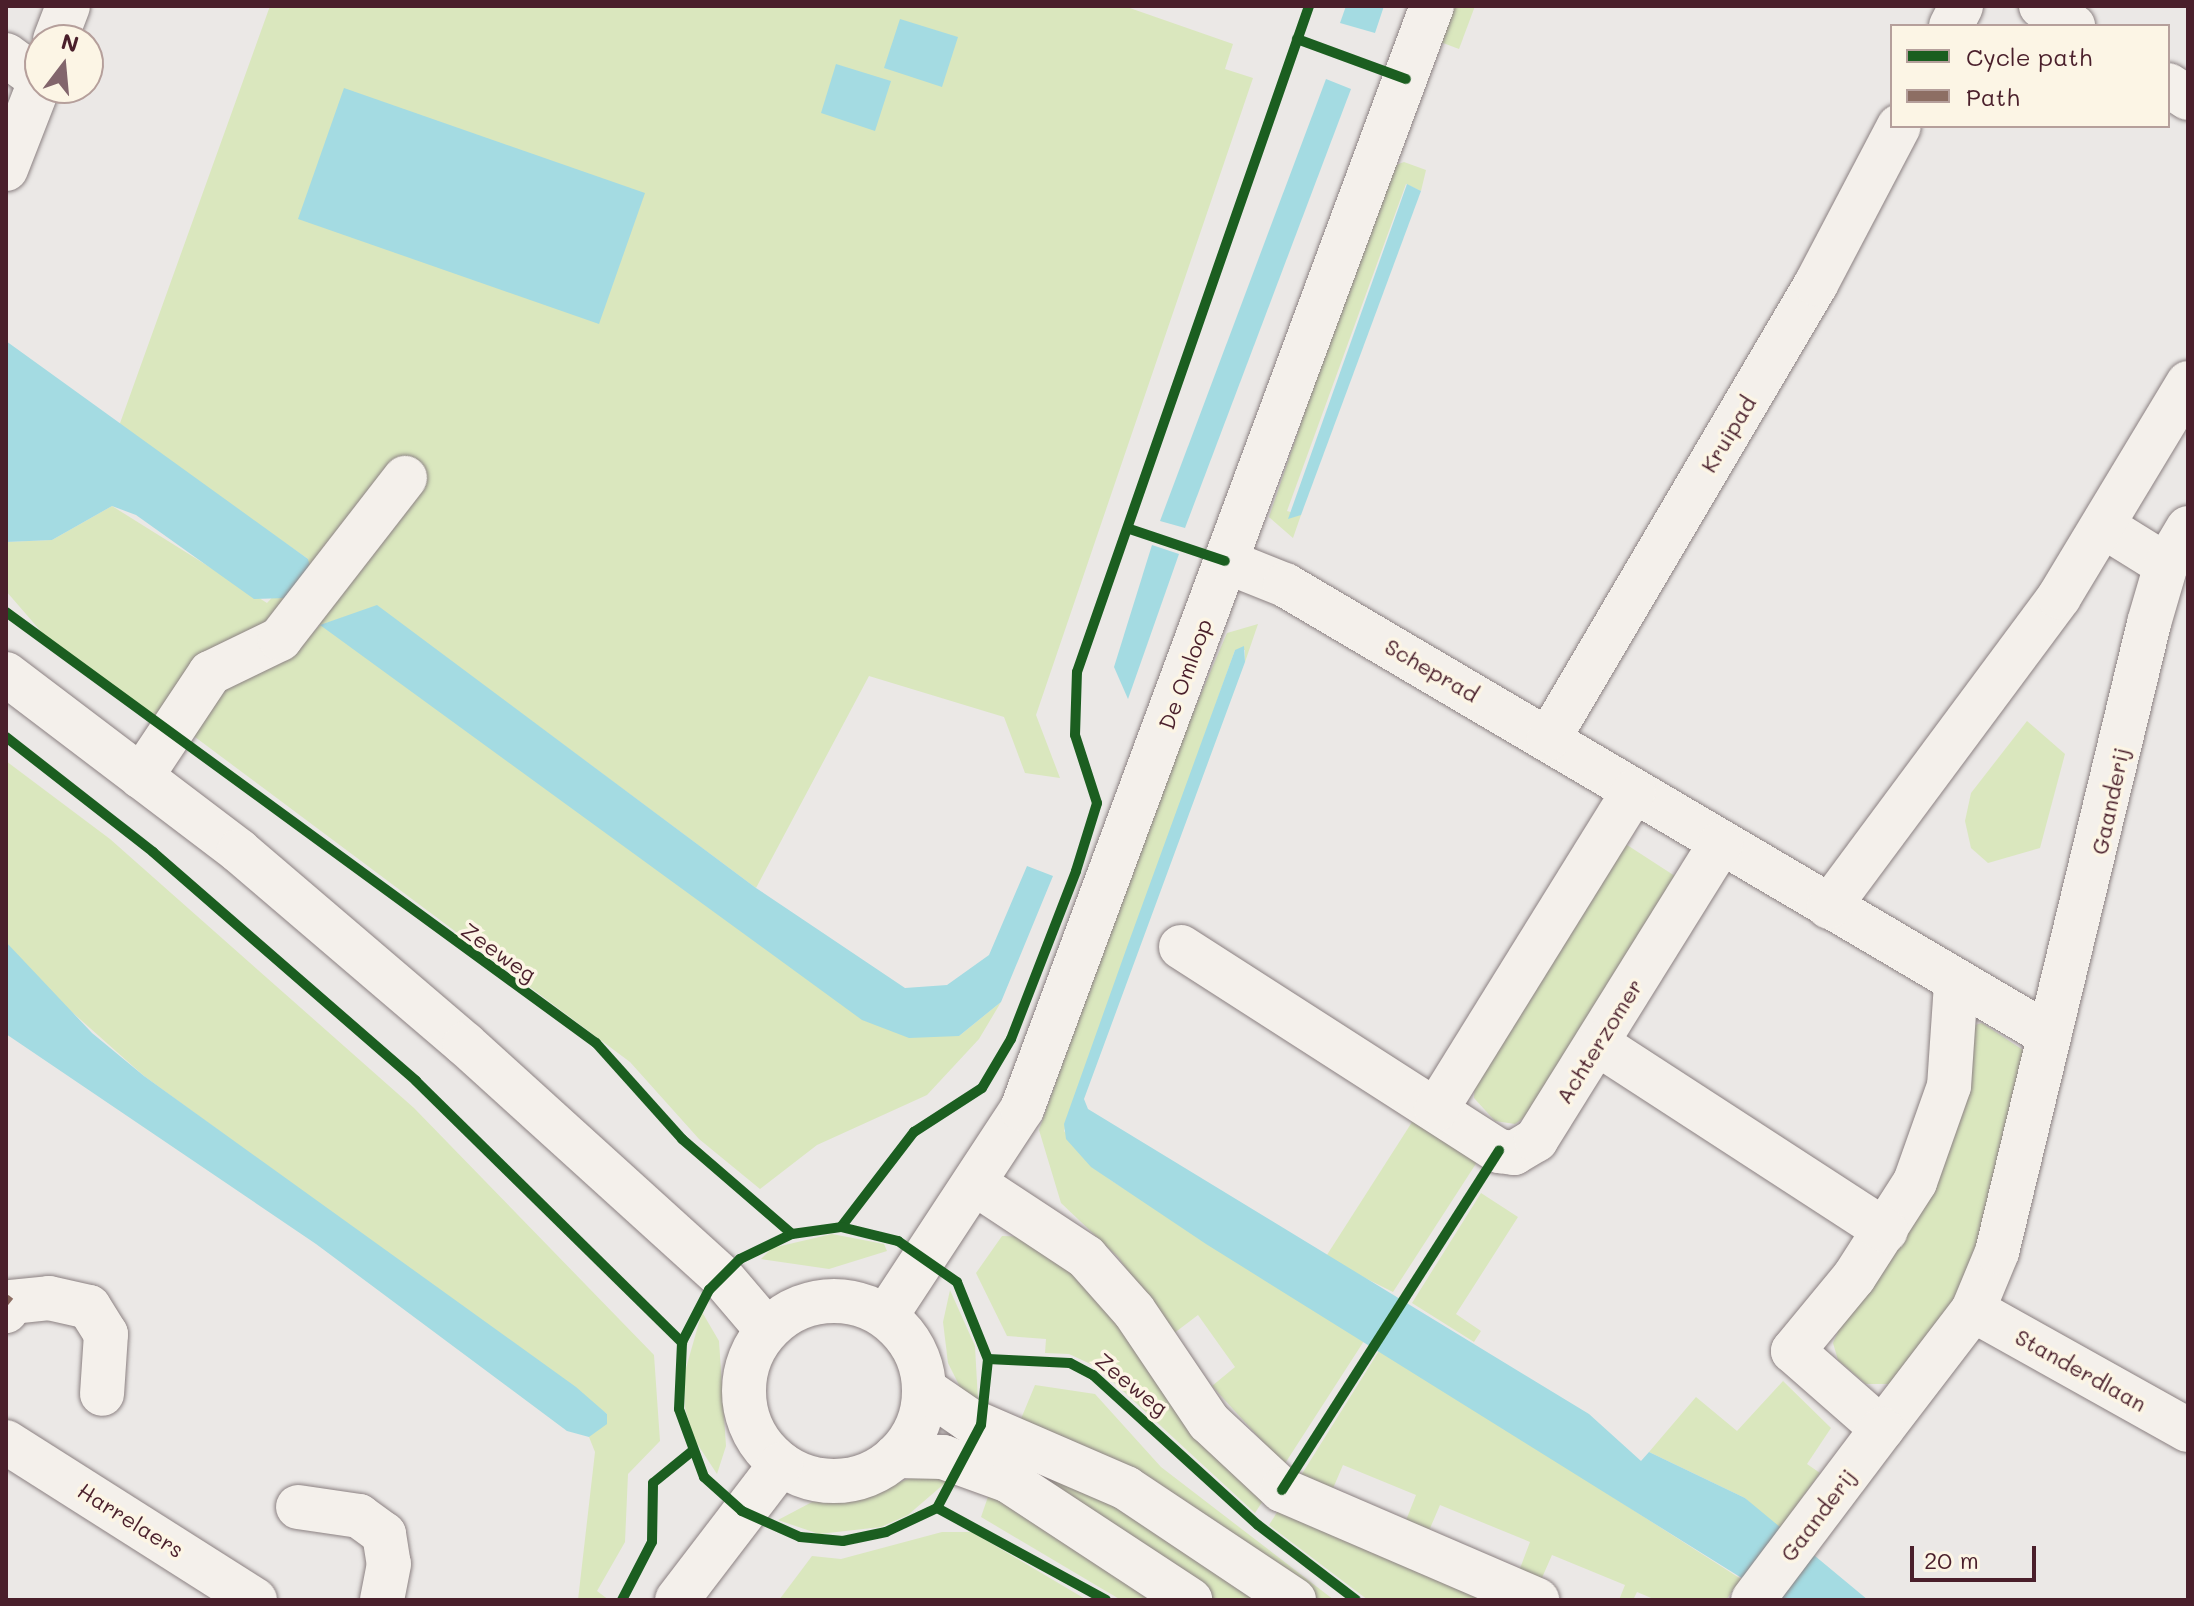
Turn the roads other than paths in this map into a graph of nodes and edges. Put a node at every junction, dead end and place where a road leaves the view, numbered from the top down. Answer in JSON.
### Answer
{"nodes":[{"id":1,"x":1432,"y":6,"type":"edge"},
{"id":2,"x":1961,"y":6,"type":"edge"},
{"id":3,"x":2041,"y":6,"type":"edge"},
{"id":4,"x":1952,"y":24,"type":"edge"},
{"id":5,"x":2070,"y":24,"type":"edge"},
{"id":6,"x":6,"y":55,"type":"edge"},
{"id":7,"x":24,"y":69,"type":"edge"},
{"id":8,"x":2170,"y":86,"type":"edge"},
{"id":9,"x":2188,"y":98,"type":"edge"},
{"id":10,"x":31,"y":104,"type":"edge"},
{"id":11,"x":1898,"y":128,"type":"edge"},
{"id":12,"x":6,"y":169,"type":"edge"},
{"id":13,"x":2188,"y":383,"type":"edge"},
{"id":14,"x":405,"y":478,"type":"dead end"},
{"id":15,"x":2103,"y":526,"type":"junction"},
{"id":16,"x":2188,"y":528,"type":"edge"},
{"id":17,"x":1225,"y":561,"type":"junction"},
{"id":18,"x":2166,"y":565,"type":"junction"},
{"id":19,"x":6,"y":674,"type":"edge"},
{"id":20,"x":1549,"y":738,"type":"junction"},
{"id":21,"x":141,"y":777,"type":"junction"},
{"id":22,"x":1634,"y":791,"type":"junction"},
{"id":23,"x":1721,"y":843,"type":"junction"},
{"id":24,"x":1829,"y":907,"type":"junction"},
{"id":25,"x":1181,"y":947,"type":"dead end"},
{"id":26,"x":1956,"y":984,"type":"junction"},
{"id":27,"x":2049,"y":1035,"type":"junction"},
{"id":28,"x":1598,"y":1044,"type":"junction"},
{"id":29,"x":1436,"y":1110,"type":"junction"},
{"id":30,"x":977,"y":1185,"type":"junction"},
{"id":31,"x":1886,"y":1231,"type":"junction"},
{"id":32,"x":1973,"y":1310,"type":"junction"},
{"id":33,"x":6,"y":1311,"type":"edge"},
{"id":34,"x":886,"y":1316,"type":"junction"},
{"id":35,"x":767,"y":1330,"type":"junction"},
{"id":36,"x":924,"y":1389,"type":"junction"},
{"id":37,"x":102,"y":1394,"type":"dead end"},
{"id":38,"x":1882,"y":1429,"type":"junction"},
{"id":39,"x":2188,"y":1430,"type":"edge"},
{"id":40,"x":6,"y":1442,"type":"edge"},
{"id":41,"x":896,"y":1456,"type":"junction"},
{"id":42,"x":781,"y":1464,"type":"junction"},
{"id":43,"x":298,"y":1507,"type":"dead end"},
{"id":44,"x":255,"y":1600,"type":"edge"},
{"id":45,"x":382,"y":1600,"type":"edge"},
{"id":46,"x":677,"y":1600,"type":"edge"},
{"id":47,"x":1190,"y":1600,"type":"edge"},
{"id":48,"x":1294,"y":1600,"type":"edge"},
{"id":49,"x":1537,"y":1600,"type":"edge"},
{"id":50,"x":1753,"y":1600,"type":"edge"}],
"edges":[{"from":1,"to":17,"type":"street","name":"De Omloop"},
{"from":2,"to":4,"type":"street"},
{"from":3,"to":5,"type":"street"},
{"from":6,"to":7,"type":"street"},
{"from":8,"to":9,"type":"street"},
{"from":10,"to":12,"type":"street"},
{"from":11,"to":20,"type":"street","name":"Kruipad"},
{"from":13,"to":15,"type":"street"},
{"from":14,"to":21,"type":"street"},
{"from":15,"to":18,"type":"street"},
{"from":15,"to":24,"type":"street"},
{"from":16,"to":18,"type":"street","name":"Gaanderij"},
{"from":17,"to":20,"type":"street","name":"Scheprad"},
{"from":17,"to":30,"type":"street","name":"De Omloop"},
{"from":18,"to":27,"type":"street","name":"Gaanderij"},
{"from":19,"to":21,"type":"street"},
{"from":20,"to":22,"type":"street","name":"Scheprad"},
{"from":21,"to":35,"type":"street"},
{"from":22,"to":23,"type":"street"},
{"from":22,"to":29,"type":"street"},
{"from":23,"to":24,"type":"street"},
{"from":23,"to":28,"type":"street","name":"Achterzomer"},
{"from":24,"to":26,"type":"street"},
{"from":25,"to":29,"type":"street","name":"Achterzomer"},
{"from":26,"to":27,"type":"street"},
{"from":26,"to":31,"type":"street"},
{"from":27,"to":32,"type":"street","name":"Gaanderij"},
{"from":28,"to":29,"type":"street","name":"Achterzomer"},
{"from":28,"to":31,"type":"street"},
{"from":30,"to":34,"type":"street","name":"De Omloop"},
{"from":30,"to":49,"type":"street"},
{"from":31,"to":38,"type":"street"},
{"from":32,"to":38,"type":"street","name":"Gaanderij"},
{"from":32,"to":39,"type":"street","name":"Standerdlaan"},
{"from":33,"to":37,"type":"street"},
{"from":34,"to":35,"type":"street"},
{"from":34,"to":36,"type":"street"},
{"from":35,"to":42,"type":"street"},
{"from":36,"to":41,"type":"street"},
{"from":36,"to":48,"type":"street"},
{"from":38,"to":50,"type":"street","name":"Gaanderij"},
{"from":40,"to":44,"type":"street","name":"Harrelaers"},
{"from":41,"to":42,"type":"street"},
{"from":41,"to":47,"type":"street"},
{"from":42,"to":46,"type":"street"},
{"from":43,"to":45,"type":"street"}]}
